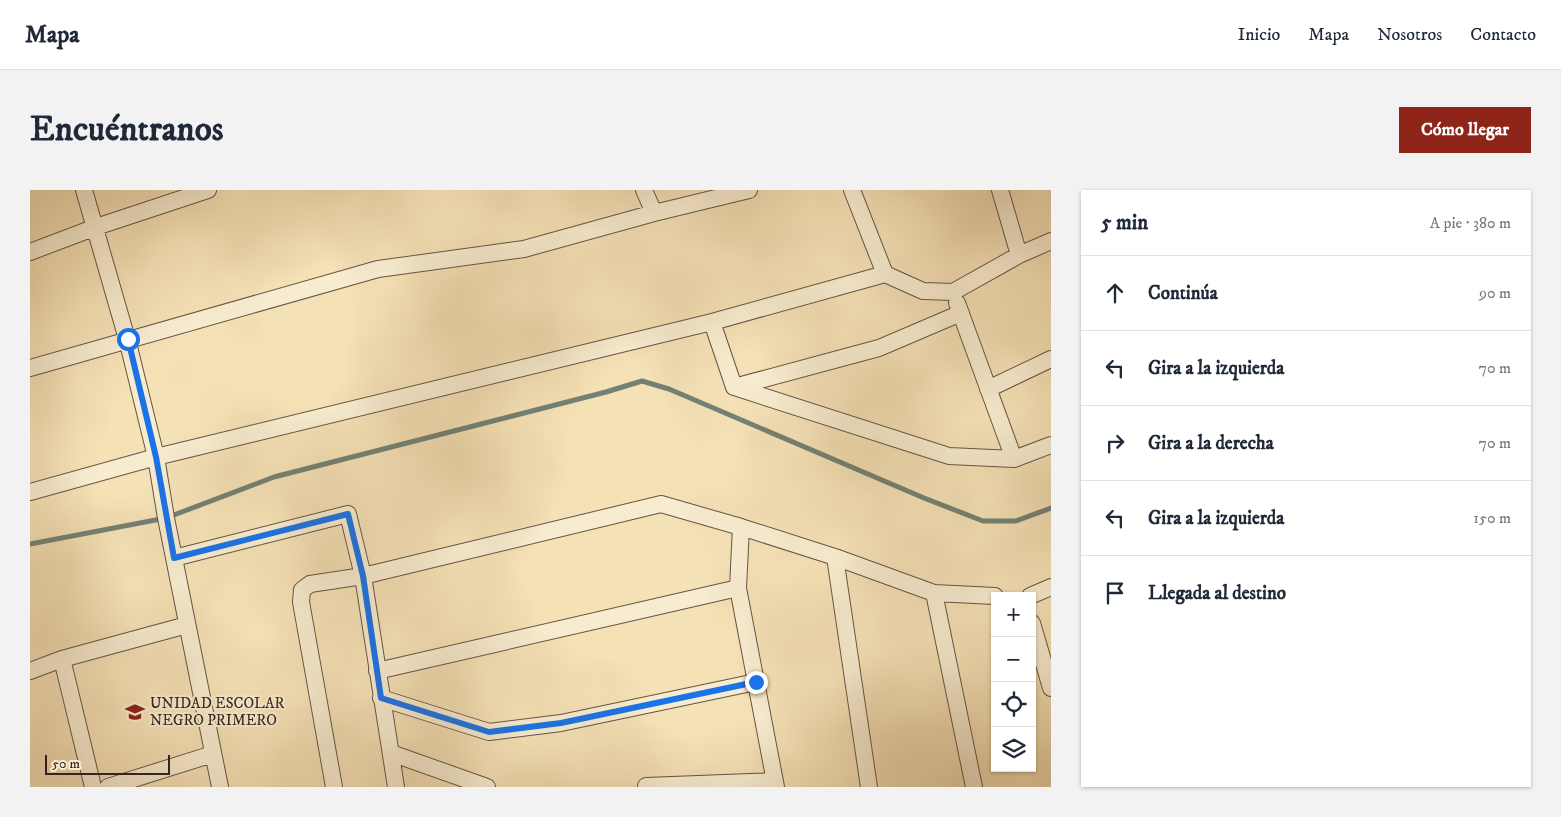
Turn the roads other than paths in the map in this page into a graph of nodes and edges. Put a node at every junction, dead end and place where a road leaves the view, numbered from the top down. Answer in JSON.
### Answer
{"nodes":[{"id":1,"x":84,"y":190,"type":"edge"},
{"id":2,"x":208,"y":190,"type":"edge"},
{"id":3,"x":644,"y":190,"type":"edge"},
{"id":4,"x":749,"y":190,"type":"edge"},
{"id":5,"x":852,"y":190,"type":"edge"},
{"id":6,"x":1000,"y":190,"type":"edge"},
{"id":7,"x":654,"y":213,"type":"junction"},
{"id":8,"x":96,"y":227,"type":"junction"},
{"id":9,"x":1051,"y":241,"type":"edge"},
{"id":10,"x":30,"y":252,"type":"edge"},
{"id":11,"x":1019,"y":255,"type":"junction"},
{"id":12,"x":886,"y":274,"type":"junction"},
{"id":13,"x":953,"y":292,"type":"junction"},
{"id":14,"x":960,"y":313,"type":"junction"},
{"id":15,"x":712,"y":322,"type":"junction"},
{"id":16,"x":128,"y":339,"type":"junction"},
{"id":17,"x":1051,"y":359,"type":"edge"},
{"id":18,"x":30,"y":368,"type":"edge"},
{"id":19,"x":734,"y":388,"type":"junction"},
{"id":20,"x":988,"y":389,"type":"junction"},
{"id":21,"x":1051,"y":446,"type":"edge"},
{"id":22,"x":156,"y":457,"type":"junction"},
{"id":23,"x":1014,"y":459,"type":"junction"},
{"id":24,"x":30,"y":492,"type":"edge"},
{"id":25,"x":741,"y":527,"type":"junction"},
{"id":26,"x":835,"y":557,"type":"junction"},
{"id":27,"x":174,"y":558,"type":"junction"},
{"id":28,"x":363,"y":576,"type":"junction"},
{"id":29,"x":1051,"y":587,"type":"edge"},
{"id":30,"x":738,"y":588,"type":"junction"},
{"id":31,"x":934,"y":593,"type":"junction"},
{"id":32,"x":1036,"y":593,"type":"edge"},
{"id":33,"x":991,"y":596,"type":"edge"},
{"id":34,"x":187,"y":625,"type":"junction"},
{"id":35,"x":1036,"y":637,"type":"edge"},
{"id":36,"x":62,"y":659,"type":"junction"},
{"id":37,"x":30,"y":671,"type":"edge"},
{"id":38,"x":377,"y":671,"type":"junction"},
{"id":39,"x":756,"y":682,"type":"junction"},
{"id":40,"x":1051,"y":688,"type":"edge"},
{"id":41,"x":381,"y":698,"type":"junction"},
{"id":42,"x":391,"y":753,"type":"junction"},
{"id":43,"x":213,"y":754,"type":"junction"},
{"id":44,"x":775,"y":784,"type":"edge"},
{"id":45,"x":646,"y":786,"type":"dead end"},
{"id":46,"x":93,"y":787,"type":"edge"},
{"id":47,"x":108,"y":787,"type":"edge"},
{"id":48,"x":220,"y":787,"type":"edge"},
{"id":49,"x":334,"y":787,"type":"edge"},
{"id":50,"x":396,"y":787,"type":"edge"},
{"id":51,"x":487,"y":787,"type":"edge"},
{"id":52,"x":869,"y":787,"type":"edge"},
{"id":53,"x":974,"y":787,"type":"edge"}],
"edges":[{"from":1,"to":8,"type":"street"},
{"from":2,"to":8,"type":"street"},
{"from":3,"to":7,"type":"street"},
{"from":4,"to":7,"type":"street"},
{"from":5,"to":12,"type":"street"},
{"from":6,"to":11,"type":"street"},
{"from":7,"to":16,"type":"street"},
{"from":8,"to":10,"type":"street"},
{"from":8,"to":16,"type":"street"},
{"from":9,"to":11,"type":"street"},
{"from":11,"to":13,"type":"street"},
{"from":12,"to":13,"type":"street"},
{"from":12,"to":15,"type":"street"},
{"from":13,"to":14,"type":"street"},
{"from":14,"to":19,"type":"street"},
{"from":14,"to":20,"type":"street"},
{"from":15,"to":19,"type":"street"},
{"from":15,"to":22,"type":"street"},
{"from":16,"to":18,"type":"street"},
{"from":16,"to":22,"type":"street"},
{"from":17,"to":20,"type":"street"},
{"from":19,"to":23,"type":"street"},
{"from":20,"to":23,"type":"street"},
{"from":21,"to":23,"type":"street"},
{"from":22,"to":24,"type":"street"},
{"from":22,"to":27,"type":"street"},
{"from":25,"to":26,"type":"street"},
{"from":25,"to":28,"type":"street"},
{"from":25,"to":30,"type":"street"},
{"from":26,"to":31,"type":"street"},
{"from":26,"to":52,"type":"street"},
{"from":27,"to":28,"type":"street"},
{"from":27,"to":34,"type":"street"},
{"from":28,"to":38,"type":"street"},
{"from":28,"to":49,"type":"street"},
{"from":29,"to":32,"type":"street"},
{"from":30,"to":38,"type":"street"},
{"from":30,"to":39,"type":"street"},
{"from":31,"to":33,"type":"street"},
{"from":31,"to":53,"type":"street"},
{"from":34,"to":36,"type":"street"},
{"from":34,"to":43,"type":"street"},
{"from":35,"to":40,"type":"street"},
{"from":36,"to":37,"type":"street"},
{"from":36,"to":46,"type":"street"},
{"from":38,"to":41,"type":"street"},
{"from":39,"to":41,"type":"street"},
{"from":39,"to":44,"type":"street"},
{"from":41,"to":42,"type":"street"},
{"from":42,"to":50,"type":"street"},
{"from":42,"to":51,"type":"street"},
{"from":43,"to":47,"type":"street"},
{"from":43,"to":48,"type":"street"},
{"from":44,"to":45,"type":"street"}]}
